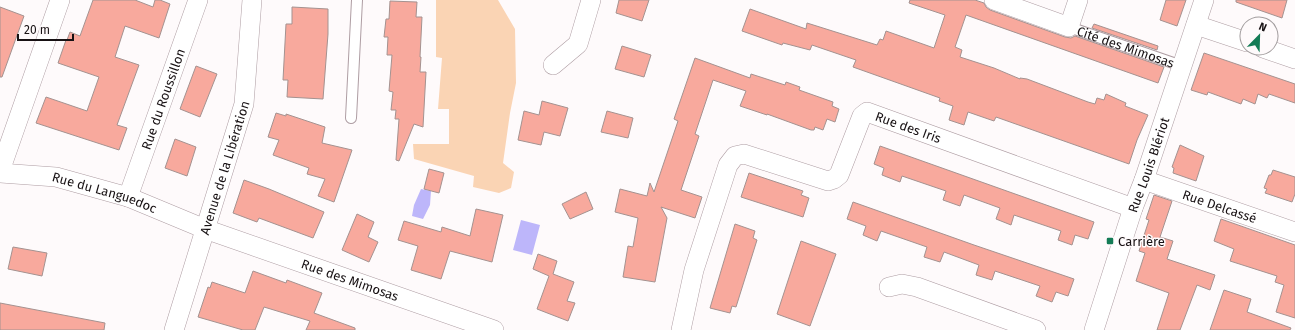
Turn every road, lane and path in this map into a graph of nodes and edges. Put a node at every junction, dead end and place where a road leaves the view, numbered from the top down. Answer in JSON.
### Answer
{"nodes":[{"id":1,"x":60,"y":0,"type":"edge"},
{"id":2,"x":198,"y":0,"type":"edge"},
{"id":3,"x":252,"y":0,"type":"edge"},
{"id":4,"x":357,"y":0,"type":"edge"},
{"id":5,"x":590,"y":0,"type":"edge"},
{"id":6,"x":994,"y":0,"type":"edge"},
{"id":7,"x":1078,"y":0,"type":"edge"},
{"id":8,"x":1204,"y":0,"type":"edge"},
{"id":9,"x":1196,"y":25,"type":"junction"},
{"id":10,"x":1069,"y":27,"type":"junction"},
{"id":11,"x":1239,"y":39,"type":"edge"},
{"id":12,"x":1279,"y":54,"type":"edge"},
{"id":13,"x":1295,"y":59,"type":"edge"},
{"id":14,"x":553,"y":64,"type":"dead end"},
{"id":15,"x":1182,"y":66,"type":"junction"},
{"id":16,"x":351,"y":118,"type":"dead end"},
{"id":17,"x":0,"y":172,"type":"edge"},
{"id":18,"x":1144,"y":180,"type":"junction"},
{"id":19,"x":128,"y":197,"type":"junction"},
{"id":20,"x":1133,"y":208,"type":"junction"},
{"id":21,"x":205,"y":229,"type":"junction"},
{"id":22,"x":1295,"y":232,"type":"edge"},
{"id":23,"x":888,"y":287,"type":"dead end"},
{"id":24,"x":458,"y":324,"type":"edge"},
{"id":25,"x":174,"y":330,"type":"edge"},
{"id":26,"x":494,"y":330,"type":"edge"},
{"id":27,"x":680,"y":330,"type":"edge"},
{"id":28,"x":1036,"y":330,"type":"edge"},
{"id":29,"x":1094,"y":330,"type":"edge"}],
"edges":[{"from":1,"to":17,"type":"street"},
{"from":2,"to":19,"type":"street","name":"Rue du Roussillon"},
{"from":3,"to":21,"type":"street","name":"Avenue de la Libération"},
{"from":4,"to":16,"type":"lane"},
{"from":5,"to":14,"type":"street"},
{"from":6,"to":10,"type":"street","name":"Cité des Mimosas"},
{"from":7,"to":10,"type":"street","name":"Cité des Mimosas"},
{"from":8,"to":9,"type":"street","name":"Rue Louis Blériot"},
{"from":9,"to":11,"type":"street"},
{"from":9,"to":15,"type":"street","name":"Rue Louis Blériot"},
{"from":10,"to":15,"type":"lane","name":"Cité des Mimosas"},
{"from":12,"to":13,"type":"street"},
{"from":15,"to":18,"type":"street","name":"Rue Louis Blériot"},
{"from":17,"to":19,"type":"street","name":"Rue du Languedoc"},
{"from":18,"to":20,"type":"street","name":"Rue Louis Blériot"},
{"from":18,"to":22,"type":"street","name":"Rue Delcassé"},
{"from":19,"to":21,"type":"street","name":"Rue du Languedoc"},
{"from":20,"to":27,"type":"street","name":"Rue des Iris"},
{"from":20,"to":29,"type":"street","name":"Rue Louis Blériot"},
{"from":21,"to":24,"type":"street","name":"Rue des Mimosas"},
{"from":21,"to":25,"type":"street","name":"Avenue de la Libération"},
{"from":23,"to":28,"type":"street"},
{"from":24,"to":26,"type":"street","name":"Rue des Mimosas"}]}
